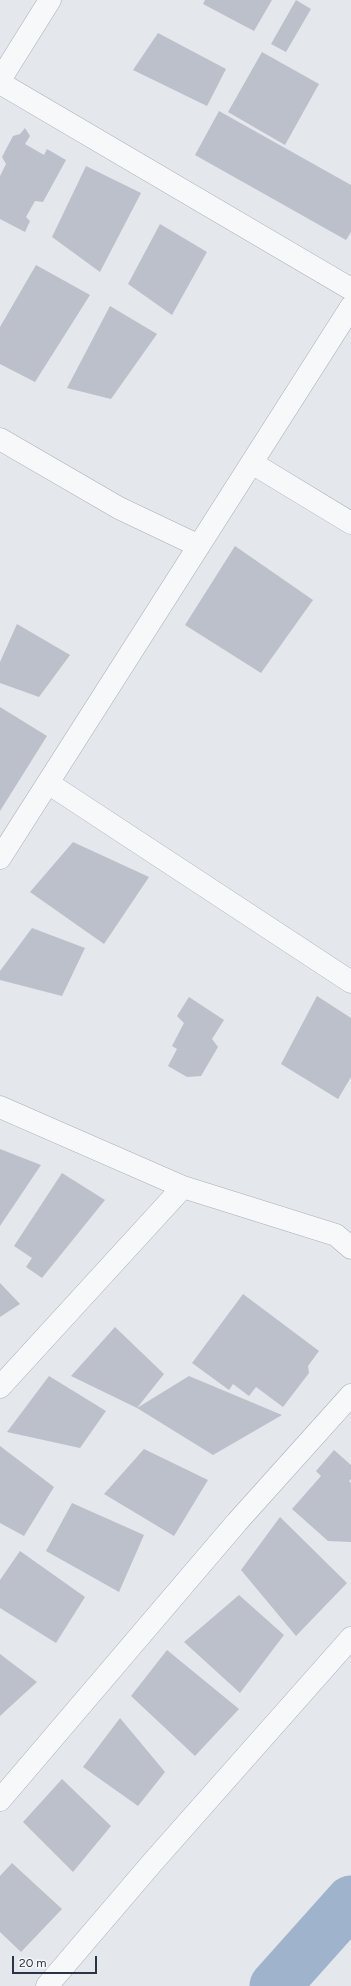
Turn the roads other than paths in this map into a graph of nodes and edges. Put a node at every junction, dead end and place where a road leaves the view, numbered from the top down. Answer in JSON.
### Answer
{"nodes":[{"id":1,"x":50,"y":0,"type":"edge"},
{"id":2,"x":0,"y":80,"type":"edge"},
{"id":3,"x":0,"y":83,"type":"edge"},
{"id":4,"x":351,"y":289,"type":"edge"},
{"id":5,"x":351,"y":306,"type":"edge"},
{"id":6,"x":0,"y":439,"type":"edge"},
{"id":7,"x":252,"y":463,"type":"junction"},
{"id":8,"x":351,"y":523,"type":"edge"},
{"id":9,"x":199,"y":546,"type":"junction"},
{"id":10,"x":48,"y":783,"type":"junction"},
{"id":11,"x":0,"y":858,"type":"edge"},
{"id":12,"x":351,"y":982,"type":"edge"},
{"id":13,"x":0,"y":1107,"type":"edge"},
{"id":14,"x":183,"y":1187,"type":"junction"},
{"id":15,"x":351,"y":1248,"type":"edge"},
{"id":16,"x":0,"y":1387,"type":"edge"},
{"id":17,"x":351,"y":1395,"type":"edge"},
{"id":18,"x":351,"y":1638,"type":"edge"},
{"id":19,"x":0,"y":1800,"type":"edge"},
{"id":20,"x":47,"y":1986,"type":"edge"}],
"edges":[{"from":1,"to":2,"type":"street"},
{"from":3,"to":4,"type":"street"},
{"from":5,"to":7,"type":"street"},
{"from":6,"to":9,"type":"street"},
{"from":7,"to":8,"type":"street"},
{"from":7,"to":9,"type":"street"},
{"from":9,"to":10,"type":"street"},
{"from":10,"to":11,"type":"street"},
{"from":10,"to":12,"type":"street"},
{"from":13,"to":14,"type":"street"},
{"from":14,"to":15,"type":"street"},
{"from":14,"to":16,"type":"street"},
{"from":17,"to":19,"type":"street"},
{"from":18,"to":20,"type":"street"}]}
